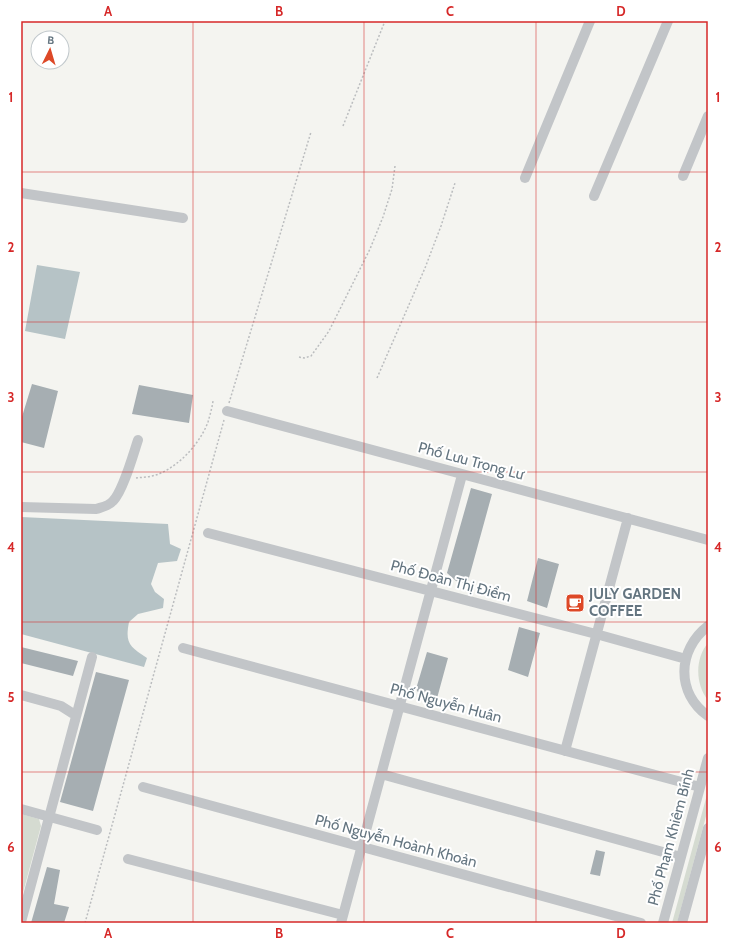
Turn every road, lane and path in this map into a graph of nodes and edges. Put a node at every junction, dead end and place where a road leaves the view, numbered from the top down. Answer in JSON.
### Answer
{"nodes":[{"id":1,"x":385,"y":21,"type":"edge"},
{"id":2,"x":590,"y":21,"type":"edge"},
{"id":3,"x":668,"y":21,"type":"edge"},
{"id":4,"x":708,"y":116,"type":"edge"},
{"id":5,"x":343,"y":126,"type":"dead end"},
{"id":6,"x":311,"y":132,"type":"dead end"},
{"id":7,"x":395,"y":166,"type":"dead end"},
{"id":8,"x":683,"y":176,"type":"dead end"},
{"id":9,"x":525,"y":178,"type":"dead end"},
{"id":10,"x":454,"y":182,"type":"dead end"},
{"id":11,"x":21,"y":193,"type":"edge"},
{"id":12,"x":594,"y":196,"type":"dead end"},
{"id":13,"x":183,"y":218,"type":"dead end"},
{"id":14,"x":299,"y":357,"type":"dead end"},
{"id":15,"x":377,"y":378,"type":"dead end"},
{"id":16,"x":214,"y":401,"type":"dead end"},
{"id":17,"x":227,"y":411,"type":"junction"},
{"id":18,"x":138,"y":440,"type":"dead end"},
{"id":19,"x":462,"y":475,"type":"junction"},
{"id":20,"x":124,"y":478,"type":"junction"},
{"id":21,"x":21,"y":507,"type":"edge"},
{"id":22,"x":628,"y":518,"type":"junction"},
{"id":23,"x":208,"y":533,"type":"dead end"},
{"id":24,"x":708,"y":540,"type":"edge"},
{"id":25,"x":430,"y":591,"type":"junction"},
{"id":26,"x":708,"y":626,"type":"edge"},
{"id":27,"x":596,"y":634,"type":"junction"},
{"id":28,"x":183,"y":648,"type":"dead end"},
{"id":29,"x":92,"y":657,"type":"dead end"},
{"id":30,"x":686,"y":659,"type":"junction"},
{"id":31,"x":21,"y":695,"type":"edge"},
{"id":32,"x":399,"y":706,"type":"junction"},
{"id":33,"x":76,"y":715,"type":"junction"},
{"id":34,"x":708,"y":716,"type":"edge"},
{"id":35,"x":565,"y":750,"type":"junction"},
{"id":36,"x":708,"y":758,"type":"edge"},
{"id":37,"x":381,"y":774,"type":"junction"},
{"id":38,"x":700,"y":787,"type":"junction"},
{"id":39,"x":143,"y":788,"type":"dead end"},
{"id":40,"x":21,"y":809,"type":"edge"},
{"id":41,"x":49,"y":816,"type":"junction"},
{"id":42,"x":708,"y":828,"type":"edge"},
{"id":43,"x":97,"y":830,"type":"dead end"},
{"id":44,"x":361,"y":847,"type":"junction"},
{"id":45,"x":681,"y":857,"type":"junction"},
{"id":46,"x":128,"y":860,"type":"dead end"},
{"id":47,"x":703,"y":863,"type":"edge"},
{"id":48,"x":342,"y":919,"type":"edge"},
{"id":49,"x":21,"y":922,"type":"edge"},
{"id":50,"x":85,"y":923,"type":"edge"},
{"id":51,"x":641,"y":923,"type":"edge"},
{"id":52,"x":663,"y":923,"type":"edge"},
{"id":53,"x":682,"y":923,"type":"edge"}],
"edges":[{"from":1,"to":5,"type":"path"},
{"from":2,"to":9,"type":"street"},
{"from":3,"to":12,"type":"street"},
{"from":4,"to":8,"type":"street"},
{"from":6,"to":17,"type":"path"},
{"from":7,"to":14,"type":"path"},
{"from":10,"to":15,"type":"path"},
{"from":11,"to":13,"type":"street"},
{"from":16,"to":20,"type":"path"},
{"from":17,"to":19,"type":"street","name":"Phố Lưu Trọng Lư"},
{"from":17,"to":50,"type":"path"},
{"from":18,"to":20,"type":"street"},
{"from":19,"to":22,"type":"street","name":"Phố Lưu Trọng Lư"},
{"from":19,"to":25,"type":"street"},
{"from":20,"to":21,"type":"street"},
{"from":22,"to":24,"type":"street","name":"Phố Lưu Trọng Lư"},
{"from":22,"to":27,"type":"street"},
{"from":23,"to":25,"type":"street","name":"Phố Đoàn Thị Điểm"},
{"from":25,"to":27,"type":"street","name":"Phố Đoàn Thị Điểm"},
{"from":25,"to":32,"type":"street"},
{"from":26,"to":30,"type":"street"},
{"from":27,"to":30,"type":"street","name":"Phố Đoàn Thị Điểm"},
{"from":27,"to":35,"type":"street"},
{"from":28,"to":32,"type":"street","name":"Phố Nguyễn Huân"},
{"from":29,"to":33,"type":"street"},
{"from":30,"to":34,"type":"street"},
{"from":31,"to":33,"type":"street"},
{"from":32,"to":35,"type":"street","name":"Phố Nguyễn Huân"},
{"from":32,"to":37,"type":"street"},
{"from":33,"to":41,"type":"street"},
{"from":35,"to":38,"type":"street","name":"Phố Nguyễn Huân"},
{"from":36,"to":38,"type":"street","name":"Phố Phạm Khiêm Bính"},
{"from":37,"to":44,"type":"street"},
{"from":37,"to":45,"type":"street"},
{"from":38,"to":45,"type":"street","name":"Phố Phạm Khiêm Bính"},
{"from":39,"to":44,"type":"street","name":"Phố Nguyễn Hoành Khoản"},
{"from":40,"to":41,"type":"street"},
{"from":41,"to":43,"type":"street"},
{"from":41,"to":49,"type":"street"},
{"from":42,"to":47,"type":"street"},
{"from":44,"to":48,"type":"street"},
{"from":44,"to":51,"type":"street","name":"Phố Nguyễn Hoành Khoản"},
{"from":45,"to":52,"type":"street","name":"Phố Phạm Khiêm Bính"},
{"from":46,"to":48,"type":"street"},
{"from":47,"to":53,"type":"street"}]}
